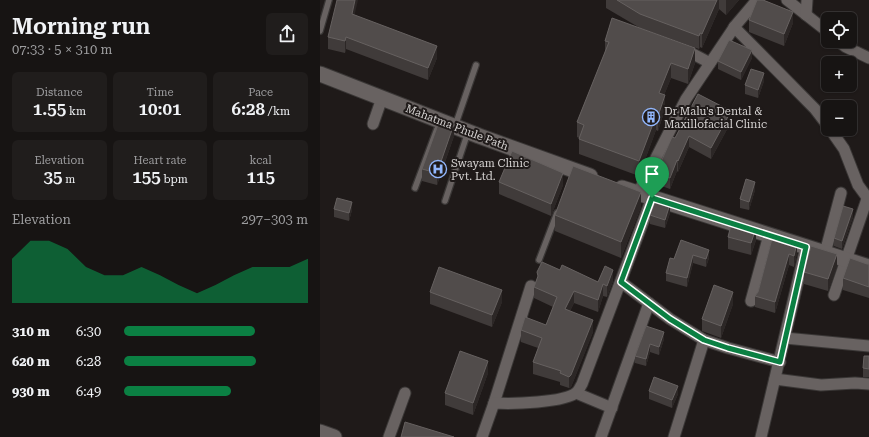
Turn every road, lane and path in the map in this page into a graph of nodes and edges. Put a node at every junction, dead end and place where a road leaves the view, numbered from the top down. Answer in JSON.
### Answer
{"nodes":[{"id":1,"x":329,"y":0,"type":"edge"},
{"id":2,"x":757,"y":0,"type":"edge"},
{"id":3,"x":787,"y":0,"type":"edge"},
{"id":4,"x":807,"y":0,"type":"edge"},
{"id":5,"x":806,"y":15,"type":"junction"},
{"id":6,"x":737,"y":24,"type":"junction"},
{"id":7,"x":821,"y":27,"type":"edge"},
{"id":8,"x":320,"y":31,"type":"edge"},
{"id":9,"x":674,"y":48,"type":"edge"},
{"id":10,"x":846,"y":48,"type":"edge"},
{"id":11,"x":869,"y":58,"type":"edge"},
{"id":12,"x":710,"y":63,"type":"junction"},
{"id":13,"x":476,"y":65,"type":"dead end"},
{"id":14,"x":320,"y":74,"type":"edge"},
{"id":15,"x":382,"y":98,"type":"junction"},
{"id":16,"x":821,"y":116,"type":"edge"},
{"id":17,"x":439,"y":121,"type":"junction"},
{"id":18,"x":373,"y":124,"type":"dead end"},
{"id":19,"x":461,"y":129,"type":"junction"},
{"id":20,"x":835,"y":136,"type":"edge"},
{"id":21,"x":415,"y":188,"type":"dead end"},
{"id":22,"x":841,"y":193,"type":"dead end"},
{"id":23,"x":645,"y":196,"type":"junction"},
{"id":24,"x":868,"y":199,"type":"edge"},
{"id":25,"x":446,"y":201,"type":"dead end"},
{"id":26,"x":558,"y":209,"type":"edge"},
{"id":27,"x":768,"y":235,"type":"junction"},
{"id":28,"x":806,"y":247,"type":"junction"},
{"id":29,"x":824,"y":253,"type":"junction"},
{"id":30,"x":540,"y":260,"type":"dead end"},
{"id":31,"x":847,"y":260,"type":"junction"},
{"id":32,"x":869,"y":267,"type":"edge"},
{"id":33,"x":621,"y":282,"type":"junction"},
{"id":34,"x":531,"y":286,"type":"dead end"},
{"id":35,"x":834,"y":295,"type":"dead end"},
{"id":36,"x":751,"y":301,"type":"dead end"},
{"id":37,"x":649,"y":303,"type":"junction"},
{"id":38,"x":785,"y":338,"type":"junction"},
{"id":39,"x":704,"y":340,"type":"junction"},
{"id":40,"x":869,"y":346,"type":"edge"},
{"id":41,"x":780,"y":362,"type":"junction"},
{"id":42,"x":775,"y":379,"type":"junction"},
{"id":43,"x":869,"y":384,"type":"edge"},
{"id":44,"x":405,"y":393,"type":"dead end"},
{"id":45,"x":576,"y":393,"type":"junction"},
{"id":46,"x":494,"y":403,"type":"junction"},
{"id":47,"x":612,"y":408,"type":"junction"},
{"id":48,"x":320,"y":432,"type":"edge"},
{"id":49,"x":334,"y":437,"type":"edge"},
{"id":50,"x":389,"y":437,"type":"edge"},
{"id":51,"x":482,"y":437,"type":"edge"},
{"id":52,"x":601,"y":437,"type":"edge"},
{"id":53,"x":674,"y":437,"type":"edge"},
{"id":54,"x":761,"y":437,"type":"edge"}],
"edges":[{"from":1,"to":8,"type":"lane"},
{"from":2,"to":6,"type":"street"},
{"from":3,"to":5,"type":"street"},
{"from":4,"to":5,"type":"street"},
{"from":5,"to":7,"type":"street"},
{"from":6,"to":12,"type":"street"},
{"from":6,"to":16,"type":"street"},
{"from":9,"to":12,"type":"street"},
{"from":10,"to":11,"type":"street"},
{"from":12,"to":23,"type":"street"},
{"from":13,"to":19,"type":"lane"},
{"from":14,"to":15,"type":"main road","name":"Mahatma Phule Path"},
{"from":15,"to":17,"type":"main road","name":"Mahatma Phule Path"},
{"from":15,"to":18,"type":"street"},
{"from":17,"to":19,"type":"main road","name":"Mahatma Phule Path"},
{"from":17,"to":21,"type":"lane"},
{"from":19,"to":23,"type":"main road","name":"Mahatma Phule Path"},
{"from":19,"to":25,"type":"lane"},
{"from":20,"to":24,"type":"street"},
{"from":22,"to":29,"type":"street"},
{"from":23,"to":27,"type":"main road","name":"Mahatma Phule Path"},
{"from":23,"to":33,"type":"street"},
{"from":24,"to":31,"type":"street"},
{"from":26,"to":30,"type":"lane"},
{"from":27,"to":28,"type":"main road","name":"Mahatma Phule Path"},
{"from":27,"to":36,"type":"street"},
{"from":28,"to":29,"type":"main road","name":"Mahatma Phule Path"},
{"from":28,"to":38,"type":"street"},
{"from":29,"to":31,"type":"main road","name":"Mahatma Phule Path"},
{"from":31,"to":32,"type":"main road","name":"Mahatma Phule Path"},
{"from":31,"to":35,"type":"street"},
{"from":33,"to":37,"type":"street"},
{"from":33,"to":45,"type":"street"},
{"from":34,"to":46,"type":"street"},
{"from":37,"to":39,"type":"street"},
{"from":37,"to":47,"type":"street"},
{"from":38,"to":40,"type":"street"},
{"from":38,"to":41,"type":"street"},
{"from":39,"to":41,"type":"street"},
{"from":39,"to":53,"type":"street"},
{"from":41,"to":42,"type":"street"},
{"from":42,"to":43,"type":"street"},
{"from":42,"to":54,"type":"street"},
{"from":44,"to":50,"type":"street"},
{"from":45,"to":46,"type":"street"},
{"from":45,"to":47,"type":"street"},
{"from":46,"to":51,"type":"street"},
{"from":47,"to":52,"type":"street"},
{"from":48,"to":49,"type":"main road"}]}
